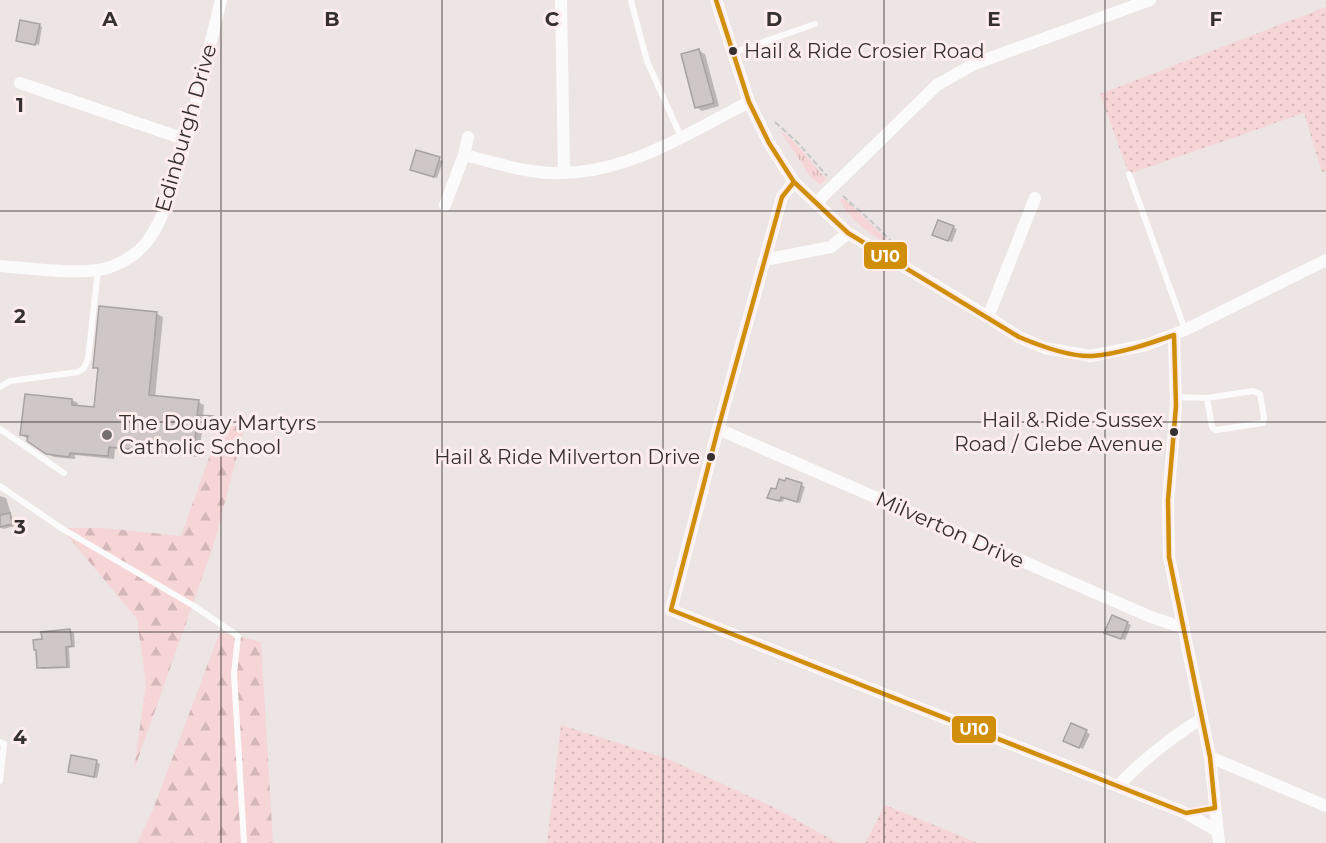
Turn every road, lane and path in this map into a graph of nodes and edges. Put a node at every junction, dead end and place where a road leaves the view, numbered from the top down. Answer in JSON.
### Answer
{"nodes":[{"id":1,"x":221,"y":0,"type":"edge"},
{"id":2,"x":561,"y":0,"type":"edge"},
{"id":3,"x":716,"y":0,"type":"edge"},
{"id":4,"x":1150,"y":0,"type":"edge"},
{"id":5,"x":631,"y":1,"type":"edge"},
{"id":6,"x":815,"y":24,"type":"dead end"},
{"id":7,"x":732,"y":53,"type":"junction"},
{"id":8,"x":20,"y":82,"type":"dead end"},
{"id":9,"x":749,"y":102,"type":"junction"},
{"id":10,"x":775,"y":122,"type":"dead end"},
{"id":11,"x":468,"y":137,"type":"dead end"},
{"id":12,"x":681,"y":137,"type":"junction"},
{"id":13,"x":186,"y":140,"type":"junction"},
{"id":14,"x":464,"y":155,"type":"junction"},
{"id":15,"x":564,"y":172,"type":"junction"},
{"id":16,"x":1129,"y":174,"type":"dead end"},
{"id":17,"x":830,"y":179,"type":"dead end"},
{"id":18,"x":794,"y":182,"type":"junction"},
{"id":19,"x":837,"y":197,"type":"dead end"},
{"id":20,"x":1035,"y":198,"type":"dead end"},
{"id":21,"x":816,"y":203,"type":"junction"},
{"id":22,"x":445,"y":205,"type":"dead end"},
{"id":23,"x":848,"y":233,"type":"junction"},
{"id":24,"x":902,"y":252,"type":"dead end"},
{"id":25,"x":764,"y":260,"type":"junction"},
{"id":26,"x":1326,"y":260,"type":"edge"},
{"id":27,"x":0,"y":266,"type":"edge"},
{"id":28,"x":98,"y":269,"type":"junction"},
{"id":29,"x":988,"y":316,"type":"junction"},
{"id":30,"x":1179,"y":332,"type":"junction"},
{"id":31,"x":0,"y":387,"type":"edge"},
{"id":32,"x":1176,"y":397,"type":"junction"},
{"id":33,"x":1207,"y":398,"type":"junction"},
{"id":34,"x":0,"y":429,"type":"edge"},
{"id":35,"x":718,"y":429,"type":"junction"},
{"id":36,"x":64,"y":473,"type":"dead end"},
{"id":37,"x":0,"y":486,"type":"edge"},
{"id":38,"x":1184,"y":628,"type":"junction"},
{"id":39,"x":1202,"y":718,"type":"junction"},
{"id":40,"x":0,"y":742,"type":"edge"},
{"id":41,"x":1210,"y":757,"type":"junction"},
{"id":42,"x":0,"y":781,"type":"edge"},
{"id":43,"x":1118,"y":786,"type":"junction"},
{"id":44,"x":1326,"y":806,"type":"edge"},
{"id":45,"x":1215,"y":808,"type":"junction"},
{"id":46,"x":1186,"y":813,"type":"junction"},
{"id":47,"x":1218,"y":837,"type":"edge"},
{"id":48,"x":244,"y":843,"type":"edge"}],
"edges":[{"from":1,"to":13,"type":"street","name":"Edinburgh Drive"},
{"from":2,"to":15,"type":"street"},
{"from":3,"to":7,"type":"street"},
{"from":4,"to":21,"type":"street"},
{"from":5,"to":12,"type":"lane"},
{"from":6,"to":7,"type":"lane"},
{"from":7,"to":9,"type":"street"},
{"from":8,"to":13,"type":"street"},
{"from":9,"to":12,"type":"street"},
{"from":9,"to":18,"type":"street"},
{"from":10,"to":17,"type":"path"},
{"from":11,"to":14,"type":"street"},
{"from":12,"to":15,"type":"street"},
{"from":13,"to":28,"type":"street","name":"Edinburgh Drive"},
{"from":14,"to":15,"type":"street"},
{"from":14,"to":22,"type":"street"},
{"from":16,"to":30,"type":"lane"},
{"from":18,"to":21,"type":"street"},
{"from":18,"to":25,"type":"street"},
{"from":19,"to":24,"type":"path"},
{"from":20,"to":29,"type":"street"},
{"from":21,"to":23,"type":"street"},
{"from":23,"to":25,"type":"street"},
{"from":23,"to":29,"type":"street"},
{"from":25,"to":35,"type":"street"},
{"from":26,"to":30,"type":"street"},
{"from":27,"to":28,"type":"street","name":"Edinburgh Drive"},
{"from":28,"to":31,"type":"lane"},
{"from":29,"to":30,"type":"street"},
{"from":30,"to":32,"type":"street"},
{"from":32,"to":33,"type":"lane"},
{"from":32,"to":38,"type":"street"},
{"from":33,"to":33,"type":"lane"},
{"from":34,"to":36,"type":"lane"},
{"from":35,"to":38,"type":"street","name":"Milverton Drive"},
{"from":35,"to":43,"type":"street"},
{"from":37,"to":48,"type":"lane"},
{"from":38,"to":39,"type":"street"},
{"from":39,"to":41,"type":"street"},
{"from":39,"to":43,"type":"street"},
{"from":40,"to":42,"type":"lane"},
{"from":41,"to":44,"type":"street"},
{"from":41,"to":45,"type":"street"},
{"from":43,"to":46,"type":"street"},
{"from":45,"to":46,"type":"street"},
{"from":45,"to":47,"type":"street"},
{"from":46,"to":47,"type":"street"}]}
